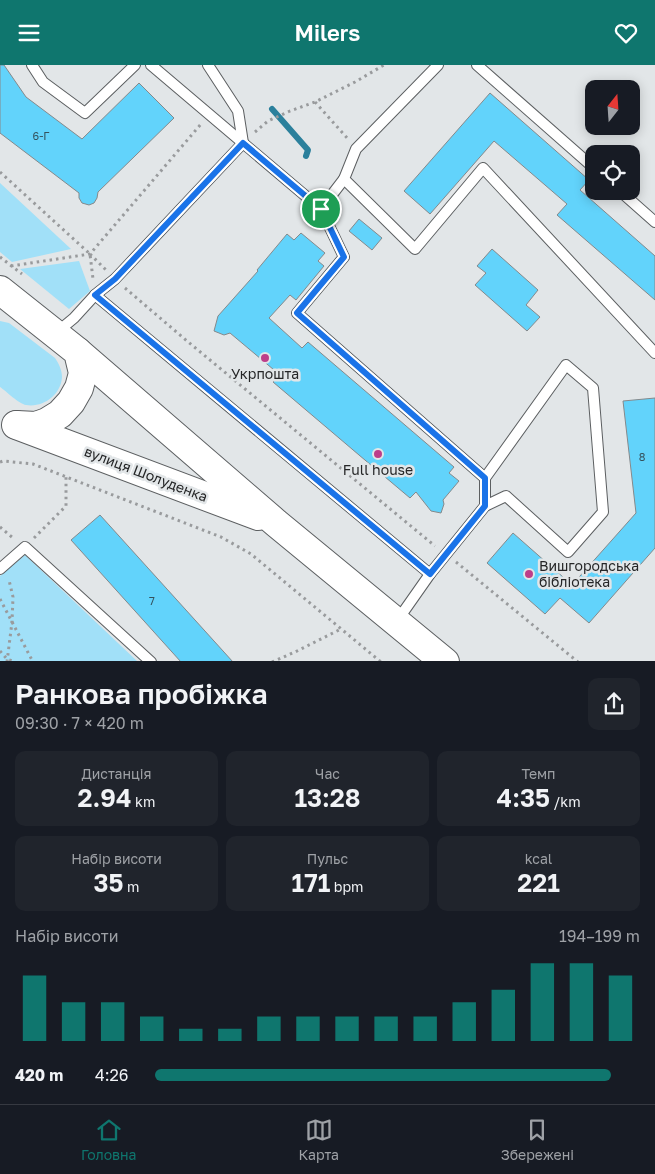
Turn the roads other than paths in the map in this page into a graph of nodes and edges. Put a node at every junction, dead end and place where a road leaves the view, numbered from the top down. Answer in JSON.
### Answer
{"nodes":[{"id":1,"x":32,"y":65,"type":"edge"},
{"id":2,"x":135,"y":65,"type":"edge"},
{"id":3,"x":151,"y":65,"type":"edge"},
{"id":4,"x":208,"y":65,"type":"edge"},
{"id":5,"x":438,"y":65,"type":"edge"},
{"id":6,"x":477,"y":65,"type":"edge"},
{"id":7,"x":243,"y":143,"type":"junction"},
{"id":8,"x":585,"y":160,"type":"edge"},
{"id":9,"x":344,"y":179,"type":"junction"},
{"id":10,"x":630,"y":200,"type":"edge"},
{"id":11,"x":321,"y":209,"type":"junction"},
{"id":12,"x":655,"y":222,"type":"edge"},
{"id":13,"x":7,"y":291,"type":"edge"},
{"id":14,"x":95,"y":295,"type":"junction"},
{"id":15,"x":55,"y":334,"type":"junction"},
{"id":16,"x":78,"y":352,"type":"junction"},
{"id":17,"x":655,"y":353,"type":"edge"},
{"id":18,"x":8,"y":420,"type":"edge"},
{"id":19,"x":485,"y":478,"type":"junction"},
{"id":20,"x":485,"y":506,"type":"junction"},
{"id":21,"x":276,"y":523,"type":"junction"},
{"id":22,"x":3,"y":567,"type":"edge"},
{"id":23,"x":430,"y":574,"type":"junction"},
{"id":24,"x":396,"y":622,"type":"junction"},
{"id":25,"x":151,"y":661,"type":"edge"},
{"id":26,"x":445,"y":661,"type":"edge"}],
"edges":[{"from":1,"to":2,"type":"lane"},
{"from":3,"to":7,"type":"lane"},
{"from":4,"to":7,"type":"lane"},
{"from":5,"to":9,"type":"lane"},
{"from":6,"to":8,"type":"lane"},
{"from":7,"to":11,"type":"lane"},
{"from":7,"to":14,"type":"lane"},
{"from":9,"to":11,"type":"lane"},
{"from":9,"to":17,"type":"lane"},
{"from":10,"to":12,"type":"lane"},
{"from":11,"to":19,"type":"lane"},
{"from":13,"to":15,"type":"main road","name":"вулиця Шолуденка"},
{"from":14,"to":15,"type":"lane"},
{"from":14,"to":23,"type":"lane"},
{"from":15,"to":16,"type":"main road","name":"вулиця Шолуденка"},
{"from":16,"to":18,"type":"main road"},
{"from":16,"to":21,"type":"main road","name":"вулиця Шолуденка"},
{"from":18,"to":21,"type":"main road","name":"вулиця Шолуденка"},
{"from":19,"to":20,"type":"lane"},
{"from":19,"to":20,"type":"lane"},
{"from":20,"to":23,"type":"lane"},
{"from":21,"to":24,"type":"main road","name":"вулиця Шолуденка"},
{"from":22,"to":25,"type":"lane"},
{"from":23,"to":24,"type":"lane"},
{"from":24,"to":26,"type":"main road","name":"вулиця Шолуденка"}]}
